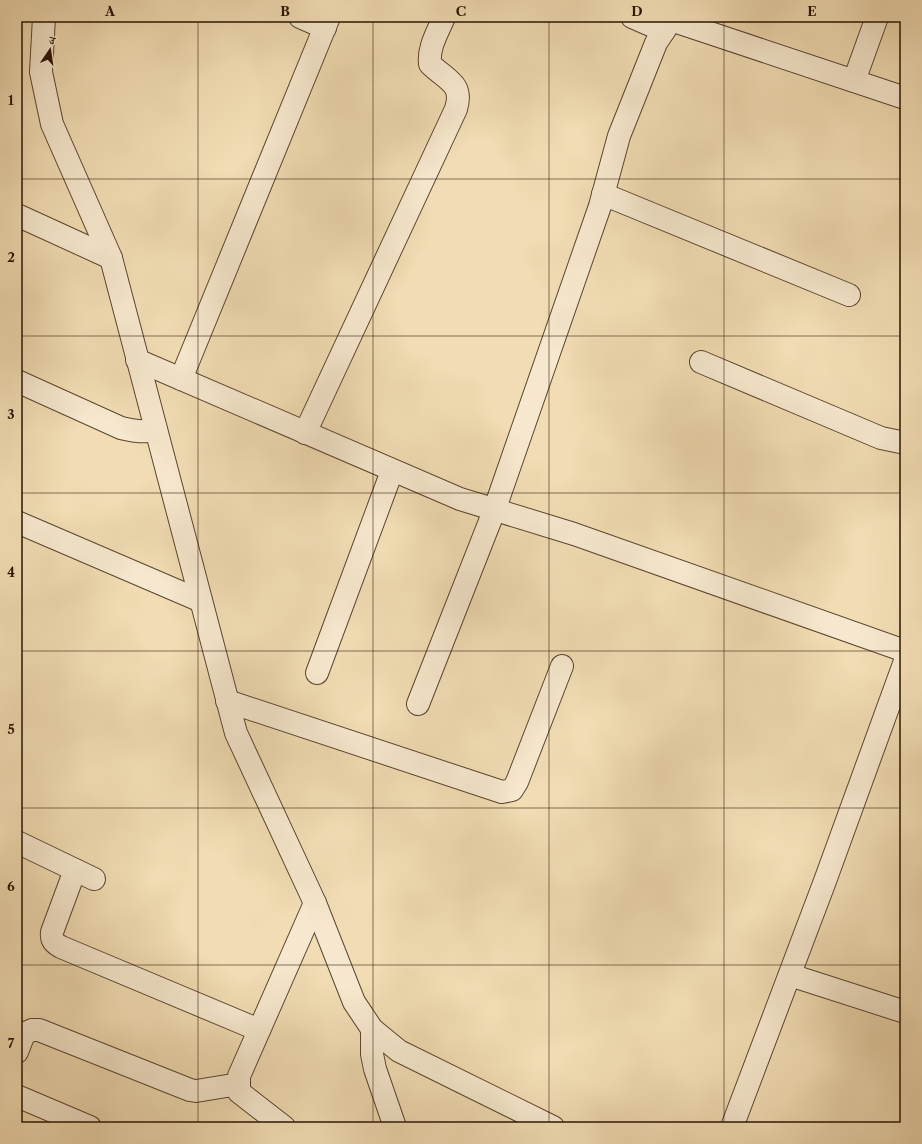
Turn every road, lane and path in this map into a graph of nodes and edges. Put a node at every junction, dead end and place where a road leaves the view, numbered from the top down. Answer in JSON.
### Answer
{"nodes":[{"id":1,"x":44,"y":17,"type":"edge"},
{"id":2,"x":300,"y":17,"type":"edge"},
{"id":3,"x":444,"y":17,"type":"edge"},
{"id":4,"x":632,"y":17,"type":"edge"},
{"id":5,"x":877,"y":17,"type":"edge"},
{"id":6,"x":327,"y":22,"type":"edge"},
{"id":7,"x":669,"y":23,"type":"edge"},
{"id":8,"x":854,"y":81,"type":"junction"},
{"id":9,"x":905,"y":98,"type":"edge"},
{"id":10,"x":603,"y":194,"type":"junction"},
{"id":11,"x":17,"y":215,"type":"edge"},
{"id":12,"x":111,"y":258,"type":"junction"},
{"id":13,"x":849,"y":295,"type":"dead end"},
{"id":14,"x":137,"y":360,"type":"junction"},
{"id":15,"x":701,"y":362,"type":"dead end"},
{"id":16,"x":181,"y":378,"type":"junction"},
{"id":17,"x":17,"y":381,"type":"edge"},
{"id":18,"x":156,"y":430,"type":"junction"},
{"id":19,"x":305,"y":433,"type":"junction"},
{"id":20,"x":905,"y":443,"type":"edge"},
{"id":21,"x":392,"y":471,"type":"junction"},
{"id":22,"x":494,"y":511,"type":"junction"},
{"id":23,"x":17,"y":522,"type":"edge"},
{"id":24,"x":201,"y":601,"type":"junction"},
{"id":25,"x":905,"y":651,"type":"edge"},
{"id":26,"x":905,"y":661,"type":"edge"},
{"id":27,"x":562,"y":666,"type":"dead end"},
{"id":28,"x":317,"y":673,"type":"dead end"},
{"id":29,"x":899,"y":695,"type":"edge"},
{"id":30,"x":227,"y":702,"type":"junction"},
{"id":31,"x":418,"y":704,"type":"dead end"},
{"id":32,"x":17,"y":842,"type":"edge"},
{"id":33,"x":315,"y":903,"type":"junction"},
{"id":34,"x":790,"y":975,"type":"junction"},
{"id":35,"x":905,"y":1012,"type":"edge"},
{"id":36,"x":372,"y":1029,"type":"junction"},
{"id":37,"x":259,"y":1030,"type":"junction"},
{"id":38,"x":20,"y":1039,"type":"edge"},
{"id":39,"x":239,"y":1084,"type":"junction"},
{"id":40,"x":17,"y":1096,"type":"edge"},
{"id":41,"x":544,"y":1125,"type":"edge"},
{"id":42,"x":90,"y":1127,"type":"edge"},
{"id":43,"x":284,"y":1127,"type":"edge"},
{"id":44,"x":395,"y":1127,"type":"edge"},
{"id":45,"x":732,"y":1127,"type":"edge"}],
"edges":[{"from":1,"to":12,"type":"street"},
{"from":2,"to":6,"type":"street"},
{"from":3,"to":19,"type":"street"},
{"from":4,"to":7,"type":"street"},
{"from":5,"to":8,"type":"street"},
{"from":6,"to":16,"type":"street"},
{"from":7,"to":8,"type":"street"},
{"from":7,"to":10,"type":"street"},
{"from":8,"to":9,"type":"street"},
{"from":10,"to":13,"type":"street"},
{"from":10,"to":22,"type":"street"},
{"from":11,"to":12,"type":"street"},
{"from":12,"to":14,"type":"street"},
{"from":14,"to":16,"type":"street"},
{"from":14,"to":18,"type":"street"},
{"from":15,"to":20,"type":"street"},
{"from":16,"to":19,"type":"street"},
{"from":17,"to":18,"type":"street"},
{"from":18,"to":24,"type":"street"},
{"from":19,"to":21,"type":"street"},
{"from":21,"to":22,"type":"street"},
{"from":21,"to":28,"type":"street"},
{"from":22,"to":25,"type":"street"},
{"from":22,"to":31,"type":"street"},
{"from":23,"to":24,"type":"street"},
{"from":24,"to":30,"type":"street"},
{"from":26,"to":29,"type":"street"},
{"from":27,"to":30,"type":"street"},
{"from":29,"to":34,"type":"street"},
{"from":30,"to":33,"type":"street"},
{"from":32,"to":37,"type":"street"},
{"from":33,"to":36,"type":"street"},
{"from":33,"to":37,"type":"street"},
{"from":34,"to":35,"type":"street"},
{"from":34,"to":45,"type":"street"},
{"from":36,"to":41,"type":"street"},
{"from":36,"to":44,"type":"street"},
{"from":37,"to":39,"type":"street"},
{"from":38,"to":39,"type":"street"},
{"from":39,"to":43,"type":"street"},
{"from":40,"to":42,"type":"street"}]}
